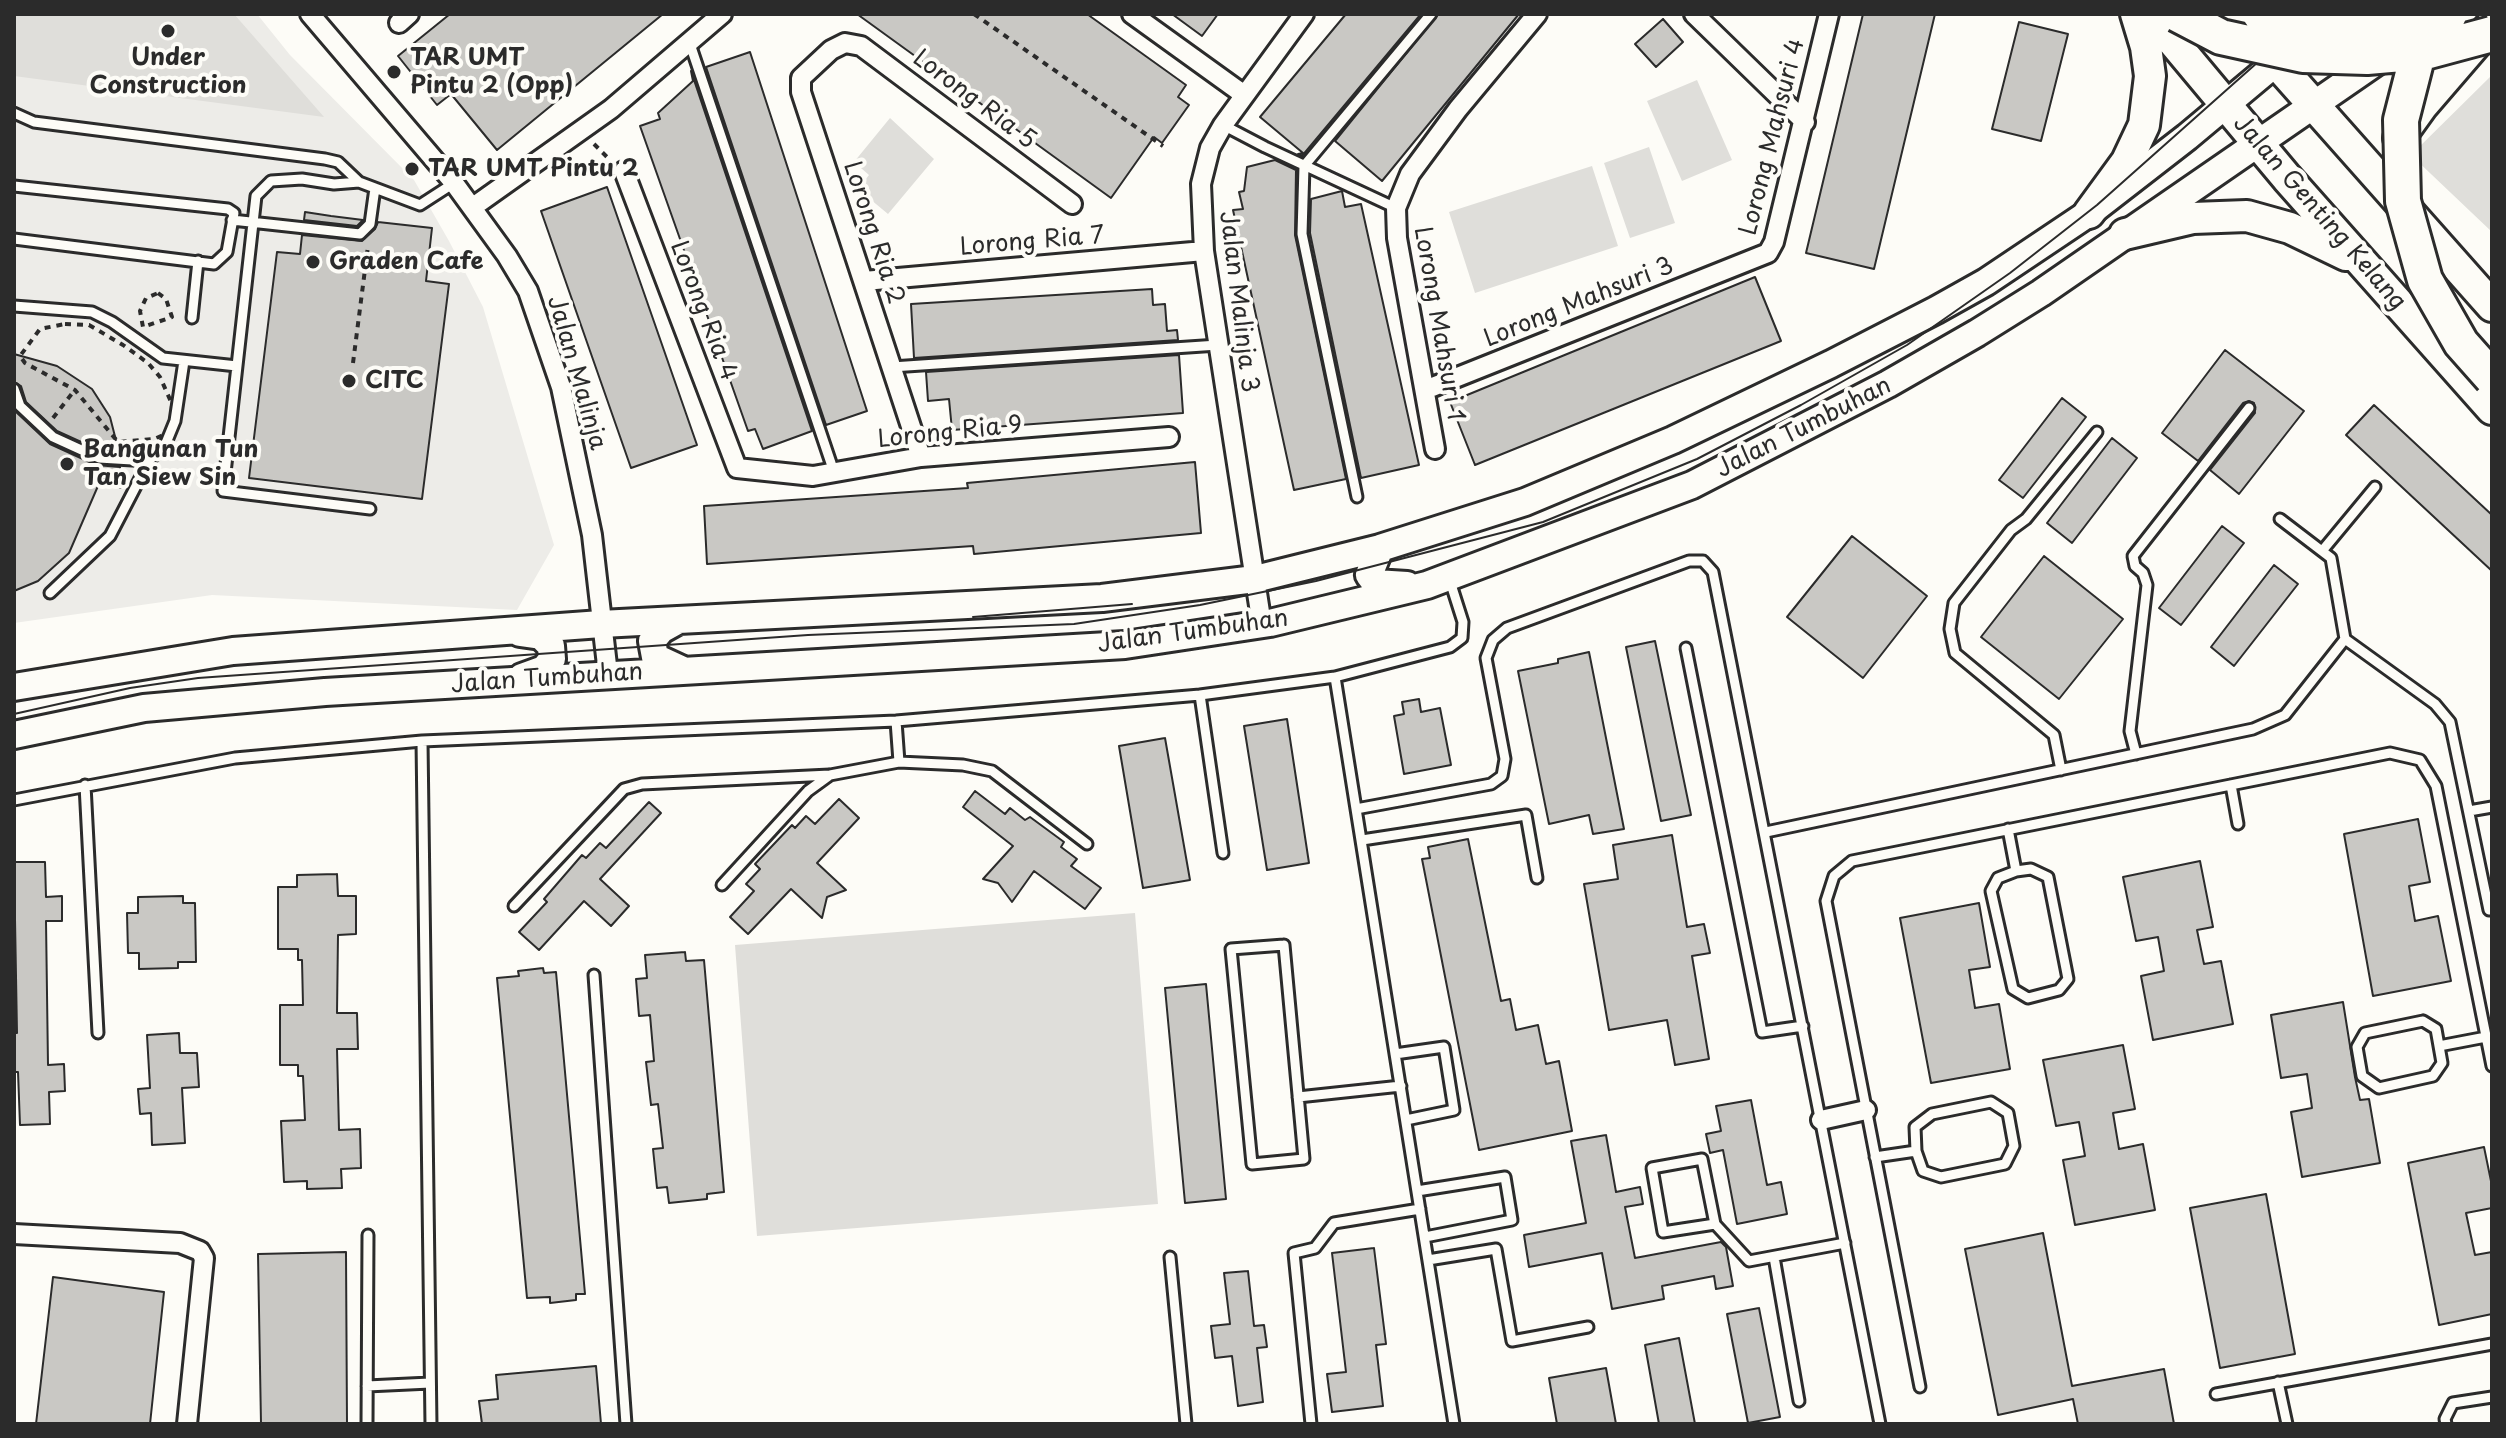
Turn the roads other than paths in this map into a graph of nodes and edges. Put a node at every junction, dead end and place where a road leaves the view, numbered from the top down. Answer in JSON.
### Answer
{"nodes":[{"id":1,"x":310,"y":14,"type":"edge"},
{"id":2,"x":722,"y":14,"type":"edge"},
{"id":3,"x":1132,"y":14,"type":"edge"},
{"id":4,"x":1304,"y":14,"type":"edge"},
{"id":5,"x":1431,"y":14,"type":"edge"},
{"id":6,"x":1537,"y":14,"type":"edge"},
{"id":7,"x":1694,"y":14,"type":"edge"},
{"id":8,"x":2136,"y":14,"type":"edge"},
{"id":9,"x":2150,"y":14,"type":"edge"},
{"id":10,"x":2177,"y":14,"type":"edge"},
{"id":11,"x":2233,"y":14,"type":"edge"},
{"id":12,"x":2260,"y":14,"type":"edge"},
{"id":13,"x":2339,"y":14,"type":"edge"},
{"id":14,"x":2435,"y":14,"type":"edge"},
{"id":15,"x":2444,"y":14,"type":"edge"},
{"id":16,"x":2451,"y":14,"type":"edge"},
{"id":17,"x":1824,"y":17,"type":"edge"},
{"id":18,"x":2492,"y":24,"type":"edge"},
{"id":19,"x":2492,"y":34,"type":"edge"},
{"id":20,"x":845,"y":43,"type":"joint"},
{"id":21,"x":690,"y":44,"type":"junction"},
{"id":22,"x":2382,"y":58,"type":"junction"},
{"id":23,"x":2276,"y":62,"type":"junction"},
{"id":24,"x":1243,"y":94,"type":"junction"},
{"id":25,"x":2313,"y":104,"type":"junction"},
{"id":26,"x":2224,"y":105,"type":"junction"},
{"id":27,"x":14,"y":113,"type":"edge"},
{"id":28,"x":1805,"y":122,"type":"junction"},
{"id":29,"x":1223,"y":125,"type":"junction"},
{"id":30,"x":2259,"y":145,"type":"junction"},
{"id":31,"x":1304,"y":166,"type":"junction"},
{"id":32,"x":624,"y":171,"type":"road end"},
{"id":33,"x":359,"y":182,"type":"junction"},
{"id":34,"x":454,"y":183,"type":"junction"},
{"id":35,"x":14,"y":186,"type":"edge"},
{"id":36,"x":375,"y":188,"type":"junction"},
{"id":37,"x":2388,"y":189,"type":"junction"},
{"id":38,"x":1072,"y":204,"type":"dead end"},
{"id":39,"x":473,"y":207,"type":"junction"},
{"id":40,"x":1396,"y":208,"type":"junction"},
{"id":41,"x":2089,"y":213,"type":"junction"},
{"id":42,"x":232,"y":220,"type":"junction"},
{"id":43,"x":253,"y":222,"type":"junction"},
{"id":44,"x":2125,"y":234,"type":"junction"},
{"id":45,"x":14,"y":239,"type":"edge"},
{"id":46,"x":1204,"y":251,"type":"junction"},
{"id":47,"x":198,"y":261,"type":"junction"},
{"id":48,"x":1751,"y":261,"type":"joint"},
{"id":49,"x":2365,"y":266,"type":"junction"},
{"id":50,"x":864,"y":281,"type":"junction"},
{"id":51,"x":14,"y":306,"type":"edge"},
{"id":52,"x":2492,"y":306,"type":"edge"},
{"id":53,"x":192,"y":318,"type":"dead end"},
{"id":54,"x":1218,"y":345,"type":"junction"},
{"id":55,"x":184,"y":361,"type":"junction"},
{"id":56,"x":237,"y":366,"type":"junction"},
{"id":57,"x":892,"y":367,"type":"junction"},
{"id":58,"x":2492,"y":378,"type":"edge"},
{"id":59,"x":14,"y":389,"type":"edge"},
{"id":60,"x":1425,"y":390,"type":"junction"},
{"id":61,"x":2249,"y":408,"type":"dead end"},
{"id":62,"x":2492,"y":409,"type":"edge"},
{"id":63,"x":2097,"y":432,"type":"dead end"},
{"id":64,"x":1169,"y":437,"type":"dead end"},
{"id":65,"x":1435,"y":449,"type":"dead end"},
{"id":66,"x":921,"y":457,"type":"junction"},
{"id":67,"x":149,"y":461,"type":"junction"},
{"id":68,"x":737,"y":468,"type":"joint"},
{"id":69,"x":834,"y":472,"type":"junction"},
{"id":70,"x":2375,"y":487,"type":"dead end"},
{"id":71,"x":1357,"y":497,"type":"dead end"},
{"id":72,"x":370,"y":509,"type":"dead end"},
{"id":73,"x":1495,"y":512,"type":"junction"},
{"id":74,"x":2280,"y":519,"type":"dead end"},
{"id":75,"x":1537,"y":544,"type":"junction"},
{"id":76,"x":1380,"y":548,"type":"junction"},
{"id":77,"x":2322,"y":551,"type":"junction"},
{"id":78,"x":1255,"y":579,"type":"junction"},
{"id":79,"x":1438,"y":582,"type":"junction"},
{"id":80,"x":1181,"y":589,"type":"junction"},
{"id":81,"x":50,"y":593,"type":"dead end"},
{"id":82,"x":679,"y":620,"type":"junction"},
{"id":83,"x":601,"y":624,"type":"junction"},
{"id":84,"x":1262,"y":625,"type":"junction"},
{"id":85,"x":1226,"y":630,"type":"junction"},
{"id":86,"x":508,"y":631,"type":"junction"},
{"id":87,"x":2345,"y":639,"type":"junction"},
{"id":88,"x":1686,"y":648,"type":"dead end"},
{"id":89,"x":683,"y":670,"type":"junction"},
{"id":90,"x":608,"y":674,"type":"junction"},
{"id":91,"x":1335,"y":677,"type":"junction"},
{"id":92,"x":508,"y":682,"type":"junction"},
{"id":93,"x":14,"y":687,"type":"edge"},
{"id":94,"x":1200,"y":695,"type":"junction"},
{"id":95,"x":896,"y":721,"type":"junction"},
{"id":96,"x":14,"y":735,"type":"edge"},
{"id":97,"x":422,"y":741,"type":"junction"},
{"id":98,"x":2136,"y":754,"type":"junction"},
{"id":99,"x":899,"y":762,"type":"junction"},
{"id":100,"x":2061,"y":770,"type":"junction"},
{"id":101,"x":830,"y":775,"type":"junction"},
{"id":102,"x":85,"y":785,"type":"junction"},
{"id":103,"x":2231,"y":785,"type":"junction"},
{"id":104,"x":14,"y":800,"type":"edge"},
{"id":105,"x":2492,"y":807,"type":"edge"},
{"id":106,"x":1356,"y":809,"type":"junction"},
{"id":107,"x":2469,"y":811,"type":"junction"},
{"id":108,"x":2238,"y":824,"type":"dead end"},
{"id":109,"x":2008,"y":829,"type":"junction"},
{"id":110,"x":1766,"y":832,"type":"junction"},
{"id":111,"x":1362,"y":840,"type":"junction"},
{"id":112,"x":1087,"y":844,"type":"dead end"},
{"id":113,"x":1223,"y":853,"type":"dead end"},
{"id":114,"x":2016,"y":871,"type":"junction"},
{"id":115,"x":1537,"y":878,"type":"dead end"},
{"id":116,"x":722,"y":885,"type":"dead end"},
{"id":117,"x":514,"y":906,"type":"dead end"},
{"id":118,"x":2489,"y":910,"type":"dead end"},
{"id":119,"x":594,"y":975,"type":"dead end"},
{"id":120,"x":1803,"y":1026,"type":"junction"},
{"id":121,"x":98,"y":1033,"type":"dead end"},
{"id":122,"x":2486,"y":1037,"type":"junction"},
{"id":123,"x":2439,"y":1046,"type":"junction"},
{"id":124,"x":1395,"y":1054,"type":"junction"},
{"id":125,"x":2492,"y":1066,"type":"edge"},
{"id":126,"x":1401,"y":1086,"type":"junction"},
{"id":127,"x":1298,"y":1097,"type":"junction"},
{"id":128,"x":1866,"y":1110,"type":"junction"},
{"id":129,"x":1406,"y":1120,"type":"junction"},
{"id":130,"x":1821,"y":1120,"type":"junction"},
{"id":131,"x":1916,"y":1151,"type":"junction"},
{"id":132,"x":1875,"y":1157,"type":"junction"},
{"id":133,"x":1417,"y":1191,"type":"junction"},
{"id":134,"x":1420,"y":1209,"type":"junction"},
{"id":135,"x":1715,"y":1224,"type":"junction"},
{"id":136,"x":14,"y":1235,"type":"edge"},
{"id":137,"x":368,"y":1235,"type":"dead end"},
{"id":138,"x":1425,"y":1237,"type":"junction"},
{"id":139,"x":1845,"y":1243,"type":"junction"},
{"id":140,"x":1170,"y":1257,"type":"dead end"},
{"id":141,"x":1774,"y":1257,"type":"junction"},
{"id":142,"x":1428,"y":1260,"type":"junction"},
{"id":143,"x":1588,"y":1327,"type":"dead end"},
{"id":144,"x":2492,"y":1344,"type":"edge"},
{"id":145,"x":2278,"y":1382,"type":"junction"},
{"id":146,"x":430,"y":1383,"type":"junction"},
{"id":147,"x":367,"y":1386,"type":"junction"},
{"id":148,"x":1920,"y":1387,"type":"dead end"},
{"id":149,"x":2216,"y":1394,"type":"dead end"},
{"id":150,"x":2492,"y":1397,"type":"edge"},
{"id":151,"x":1799,"y":1401,"type":"dead end"},
{"id":152,"x":367,"y":1423,"type":"edge"},
{"id":153,"x":187,"y":1424,"type":"edge"},
{"id":154,"x":431,"y":1424,"type":"edge"},
{"id":155,"x":626,"y":1424,"type":"edge"},
{"id":156,"x":1186,"y":1424,"type":"edge"},
{"id":157,"x":1311,"y":1424,"type":"edge"},
{"id":158,"x":1454,"y":1424,"type":"edge"},
{"id":159,"x":1880,"y":1424,"type":"edge"},
{"id":160,"x":2287,"y":1424,"type":"edge"},
{"id":161,"x":2446,"y":1424,"type":"edge"}],
"edges":[{"from":1,"to":34,"type":"street","name":"Jalan Malinja"},
{"from":2,"to":21,"type":"street"},
{"from":3,"to":24,"type":"street"},
{"from":4,"to":24,"type":"street","name":"Jalan Malinja 3"},
{"from":5,"to":31,"type":"lane"},
{"from":6,"to":40,"type":"street","name":"Lorong Mahsuri 1"},
{"from":7,"to":28,"type":"street"},
{"from":8,"to":41,"type":"main road"},
{"from":9,"to":26,"type":"main road","name":"Jalan Genting Kelang"},
{"from":10,"to":19,"type":"highway","bridge":true},
{"from":11,"to":23,"type":"main road"},
{"from":12,"to":16,"type":"highway","bridge":true},
{"from":13,"to":22,"type":"main road"},
{"from":13,"to":23,"type":"main road","name":"Jalan Tumbuhan"},
{"from":14,"to":58,"type":"highway","bridge":true},
{"from":15,"to":22,"type":"main road","name":"Jalan Tumbuhan"},
{"from":17,"to":28,"type":"street","name":"Lorong Mahsuri 4"},
{"from":18,"to":37,"type":"main road"},
{"from":20,"to":38,"type":"street","name":"Lorong Ria 5"},
{"from":20,"to":50,"type":"street","name":"Lorong Ria 2"},
{"from":21,"to":39,"type":"street"},
{"from":21,"to":69,"type":"lane"},
{"from":22,"to":25,"type":"main road","name":"Jalan Tumbuhan"},
{"from":23,"to":25,"type":"main road"},
{"from":23,"to":26,"type":"main road","name":"Jalan Tumbuhan"},
{"from":24,"to":29,"type":"street","name":"Jalan Malinja 3"},
{"from":25,"to":30,"type":"main road","name":"Jalan Tumbuhan"},
{"from":25,"to":37,"type":"main road"},
{"from":26,"to":30,"type":"main road","name":"Jalan Genting Kelang"},
{"from":26,"to":41,"type":"main road","name":"Jalan Tumbuhan"},
{"from":27,"to":33,"type":"lane"},
{"from":28,"to":48,"type":"street","name":"Lorong Mahsuri 4"},
{"from":29,"to":31,"type":"lane"},
{"from":29,"to":46,"type":"street","name":"Jalan Malinja 3"},
{"from":30,"to":44,"type":"main road","name":"Jalan Tumbuhan"},
{"from":30,"to":49,"type":"main road","name":"Jalan Genting Kelang"},
{"from":31,"to":40,"type":"lane"},
{"from":31,"to":71,"type":"lane"},
{"from":32,"to":68,"type":"street","name":"Lorong Ria 4"},
{"from":33,"to":36,"type":"lane"},
{"from":33,"to":43,"type":"lane"},
{"from":34,"to":36,"type":"lane"},
{"from":34,"to":39,"type":"street","name":"Jalan Malinja"},
{"from":35,"to":42,"type":"lane"},
{"from":36,"to":43,"type":"lane"},
{"from":37,"to":52,"type":"main road"},
{"from":39,"to":83,"type":"street","name":"Jalan Malinja"},
{"from":40,"to":60,"type":"street","name":"Lorong Mahsuri 1"},
{"from":41,"to":73,"type":"main road","name":"Jalan Tumbuhan"},
{"from":42,"to":43,"type":"lane"},
{"from":42,"to":47,"type":"lane"},
{"from":43,"to":56,"type":"lane"},
{"from":44,"to":49,"type":"main road"},
{"from":44,"to":75,"type":"main road","name":"Jalan Tumbuhan"},
{"from":45,"to":47,"type":"lane"},
{"from":46,"to":50,"type":"street","name":"Lorong Ria 7"},
{"from":46,"to":54,"type":"street","name":"Jalan Malinja 3"},
{"from":47,"to":53,"type":"lane"},
{"from":48,"to":60,"type":"street","name":"Lorong Mahsuri 3"},
{"from":49,"to":62,"type":"main road","name":"Jalan Genting Kelang"},
{"from":50,"to":57,"type":"street","name":"Lorong Ria 2"},
{"from":51,"to":55,"type":"lane"},
{"from":54,"to":57,"type":"lane"},
{"from":54,"to":78,"type":"street","name":"Jalan Malinja 3"},
{"from":55,"to":56,"type":"lane"},
{"from":55,"to":67,"type":"lane"},
{"from":56,"to":72,"type":"lane"},
{"from":57,"to":66,"type":"street","name":"Lorong Ria 2"},
{"from":59,"to":67,"type":"lane"},
{"from":60,"to":65,"type":"street","name":"Lorong Mahsuri 1"},
{"from":61,"to":98,"type":"lane"},
{"from":63,"to":100,"type":"lane"},
{"from":64,"to":66,"type":"street","name":"Lorong Ria 9"},
{"from":66,"to":69,"type":"street","name":"Lorong Ria 9"},
{"from":67,"to":81,"type":"lane"},
{"from":68,"to":69,"type":"street","name":"Lorong Ria 9"},
{"from":70,"to":77,"type":"lane"},
{"from":73,"to":75,"type":"main road"},
{"from":73,"to":76,"type":"main road","name":"Jalan Tumbuhan"},
{"from":74,"to":77,"type":"lane"},
{"from":75,"to":79,"type":"main road","name":"Jalan Tumbuhan"},
{"from":76,"to":78,"type":"main road","name":"Jalan Tumbuhan"},
{"from":76,"to":79,"type":"main road"},
{"from":77,"to":87,"type":"lane"},
{"from":78,"to":80,"type":"main road","name":"Jalan Tumbuhan"},
{"from":78,"to":84,"type":"street","name":"Jalan Malinja 3"},
{"from":79,"to":84,"type":"main road","name":"Jalan Tumbuhan"},
{"from":79,"to":91,"type":"lane"},
{"from":80,"to":82,"type":"main road","name":"Jalan Tumbuhan"},
{"from":80,"to":85,"type":"main road"},
{"from":82,"to":83,"type":"main road","name":"Jalan Tumbuhan"},
{"from":82,"to":89,"type":"main road"},
{"from":83,"to":86,"type":"main road","name":"Jalan Tumbuhan"},
{"from":83,"to":90,"type":"street","name":"Jalan Malinja"},
{"from":84,"to":85,"type":"main road","name":"Jalan Tumbuhan"},
{"from":85,"to":89,"type":"main road","name":"Jalan Tumbuhan"},
{"from":86,"to":92,"type":"main road"},
{"from":86,"to":93,"type":"main road","name":"Jalan Tumbuhan"},
{"from":87,"to":98,"type":"lane"},
{"from":87,"to":107,"type":"lane"},
{"from":88,"to":120,"type":"lane"},
{"from":89,"to":90,"type":"main road","name":"Jalan Tumbuhan"},
{"from":90,"to":92,"type":"main road","name":"Jalan Tumbuhan"},
{"from":91,"to":94,"type":"lane"},
{"from":91,"to":106,"type":"lane"},
{"from":92,"to":96,"type":"main road","name":"Jalan Tumbuhan"},
{"from":94,"to":95,"type":"lane"},
{"from":94,"to":113,"type":"lane"},
{"from":95,"to":97,"type":"lane"},
{"from":95,"to":99,"type":"lane"},
{"from":97,"to":102,"type":"lane"},
{"from":97,"to":146,"type":"lane"},
{"from":98,"to":100,"type":"lane"},
{"from":99,"to":101,"type":"lane"},
{"from":99,"to":112,"type":"lane"},
{"from":100,"to":110,"type":"lane"},
{"from":101,"to":116,"type":"lane"},
{"from":101,"to":117,"type":"lane"},
{"from":102,"to":104,"type":"lane"},
{"from":102,"to":121,"type":"lane"},
{"from":103,"to":108,"type":"lane"},
{"from":103,"to":109,"type":"lane"},
{"from":103,"to":122,"type":"lane"},
{"from":105,"to":107,"type":"lane"},
{"from":106,"to":110,"type":"lane"},
{"from":106,"to":111,"type":"lane"},
{"from":107,"to":118,"type":"lane"},
{"from":109,"to":114,"type":"lane"},
{"from":109,"to":128,"type":"lane"},
{"from":110,"to":120,"type":"lane"},
{"from":111,"to":115,"type":"lane"},
{"from":111,"to":124,"type":"lane"},
{"from":114,"to":114,"type":"lane"},
{"from":119,"to":155,"type":"lane"},
{"from":120,"to":130,"type":"lane"},
{"from":122,"to":123,"type":"lane"},
{"from":122,"to":125,"type":"lane"},
{"from":123,"to":123,"type":"lane"},
{"from":124,"to":126,"type":"lane"},
{"from":124,"to":129,"type":"lane"},
{"from":126,"to":127,"type":"lane"},
{"from":126,"to":129,"type":"lane"},
{"from":127,"to":127,"type":"lane"},
{"from":128,"to":130,"type":"street"},
{"from":128,"to":132,"type":"lane"},
{"from":129,"to":133,"type":"lane"},
{"from":130,"to":139,"type":"lane"},
{"from":131,"to":131,"type":"lane"},
{"from":131,"to":132,"type":"lane"},
{"from":132,"to":148,"type":"lane"},
{"from":133,"to":134,"type":"lane"},
{"from":133,"to":138,"type":"lane"},
{"from":134,"to":138,"type":"lane"},
{"from":134,"to":157,"type":"lane"},
{"from":135,"to":135,"type":"lane"},
{"from":135,"to":141,"type":"lane"},
{"from":136,"to":153,"type":"street"},
{"from":137,"to":147,"type":"lane"},
{"from":138,"to":142,"type":"lane"},
{"from":139,"to":141,"type":"lane"},
{"from":139,"to":159,"type":"lane"},
{"from":140,"to":156,"type":"lane"},
{"from":141,"to":151,"type":"lane"},
{"from":142,"to":143,"type":"lane"},
{"from":142,"to":158,"type":"lane"},
{"from":144,"to":145,"type":"lane"},
{"from":145,"to":149,"type":"lane"},
{"from":145,"to":160,"type":"lane"},
{"from":146,"to":147,"type":"lane"},
{"from":146,"to":154,"type":"lane"},
{"from":147,"to":152,"type":"lane"},
{"from":150,"to":161,"type":"lane"}]}
